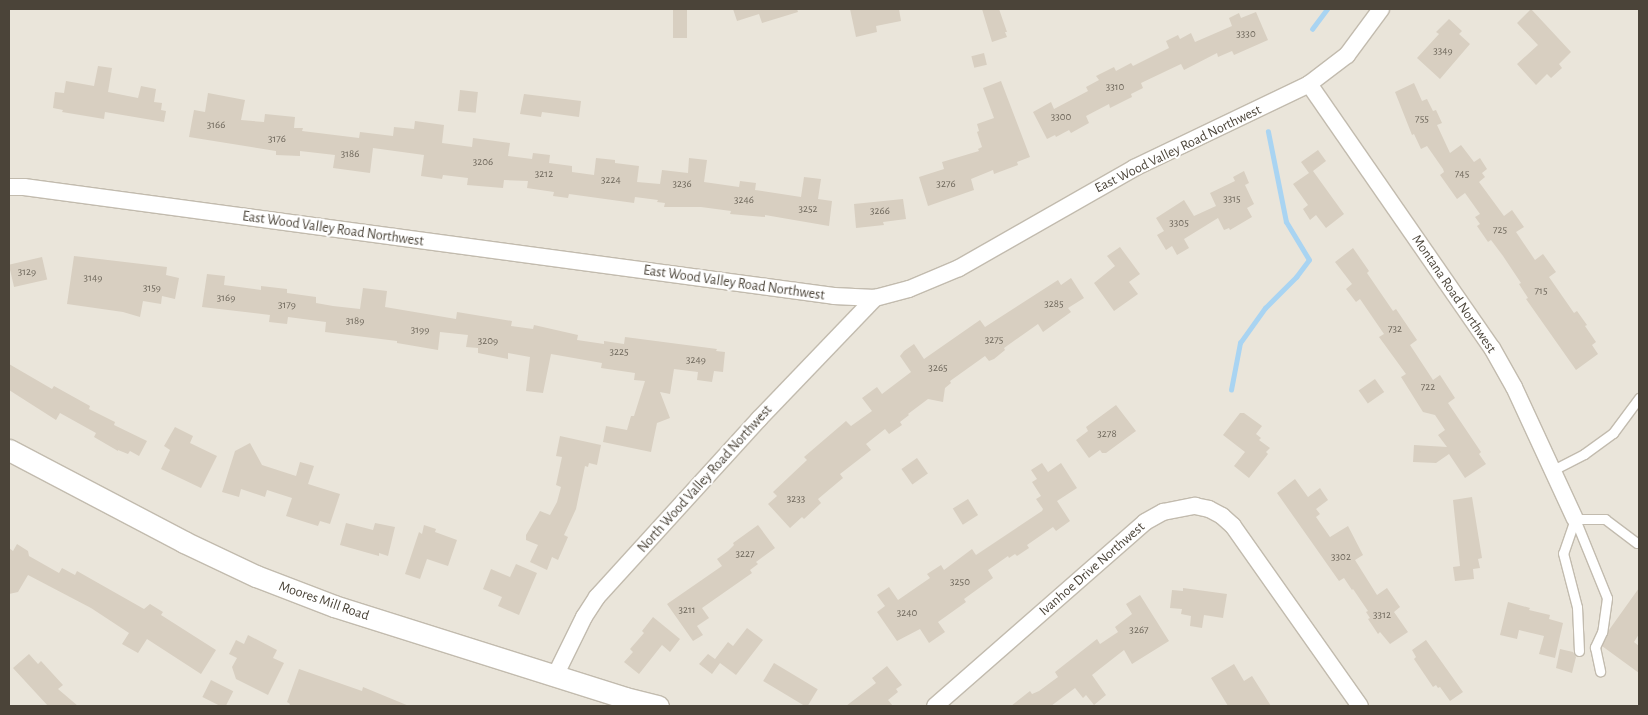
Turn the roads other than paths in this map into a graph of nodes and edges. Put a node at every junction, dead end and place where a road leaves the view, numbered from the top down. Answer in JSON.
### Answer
{"nodes":[{"id":1,"x":1381,"y":9,"type":"edge"},
{"id":2,"x":1309,"y":84,"type":"junction"},
{"id":3,"x":9,"y":188,"type":"edge"},
{"id":4,"x":875,"y":298,"type":"junction"},
{"id":5,"x":1639,"y":398,"type":"edge"},
{"id":6,"x":9,"y":450,"type":"edge"},
{"id":7,"x":1553,"y":470,"type":"junction"},
{"id":8,"x":1574,"y":519,"type":"junction"},
{"id":9,"x":1637,"y":543,"type":"dead end"},
{"id":10,"x":1579,"y":651,"type":"dead end"},
{"id":11,"x":1600,"y":671,"type":"dead end"},
{"id":12,"x":555,"y":676,"type":"junction"},
{"id":13,"x":658,"y":706,"type":"edge"},
{"id":14,"x":936,"y":706,"type":"edge"},
{"id":15,"x":1360,"y":706,"type":"edge"}],
"edges":[{"from":1,"to":2,"type":"street","name":"East Wood Valley Road Northwest"},
{"from":2,"to":4,"type":"street","name":"East Wood Valley Road Northwest"},
{"from":2,"to":7,"type":"street","name":"Montana Road Northwest"},
{"from":3,"to":4,"type":"street","name":"East Wood Valley Road Northwest"},
{"from":4,"to":12,"type":"street","name":"North Wood Valley Road Northwest"},
{"from":5,"to":7,"type":"lane"},
{"from":6,"to":12,"type":"street","name":"Moores Mill Road"},
{"from":7,"to":8,"type":"street","name":"Montana Road Northwest"},
{"from":8,"to":9,"type":"lane"},
{"from":8,"to":10,"type":"lane"},
{"from":8,"to":11,"type":"lane"},
{"from":12,"to":13,"type":"street","name":"Moores Mill Road"},
{"from":14,"to":15,"type":"street","name":"Ivanhoe Drive Northwest"}]}
